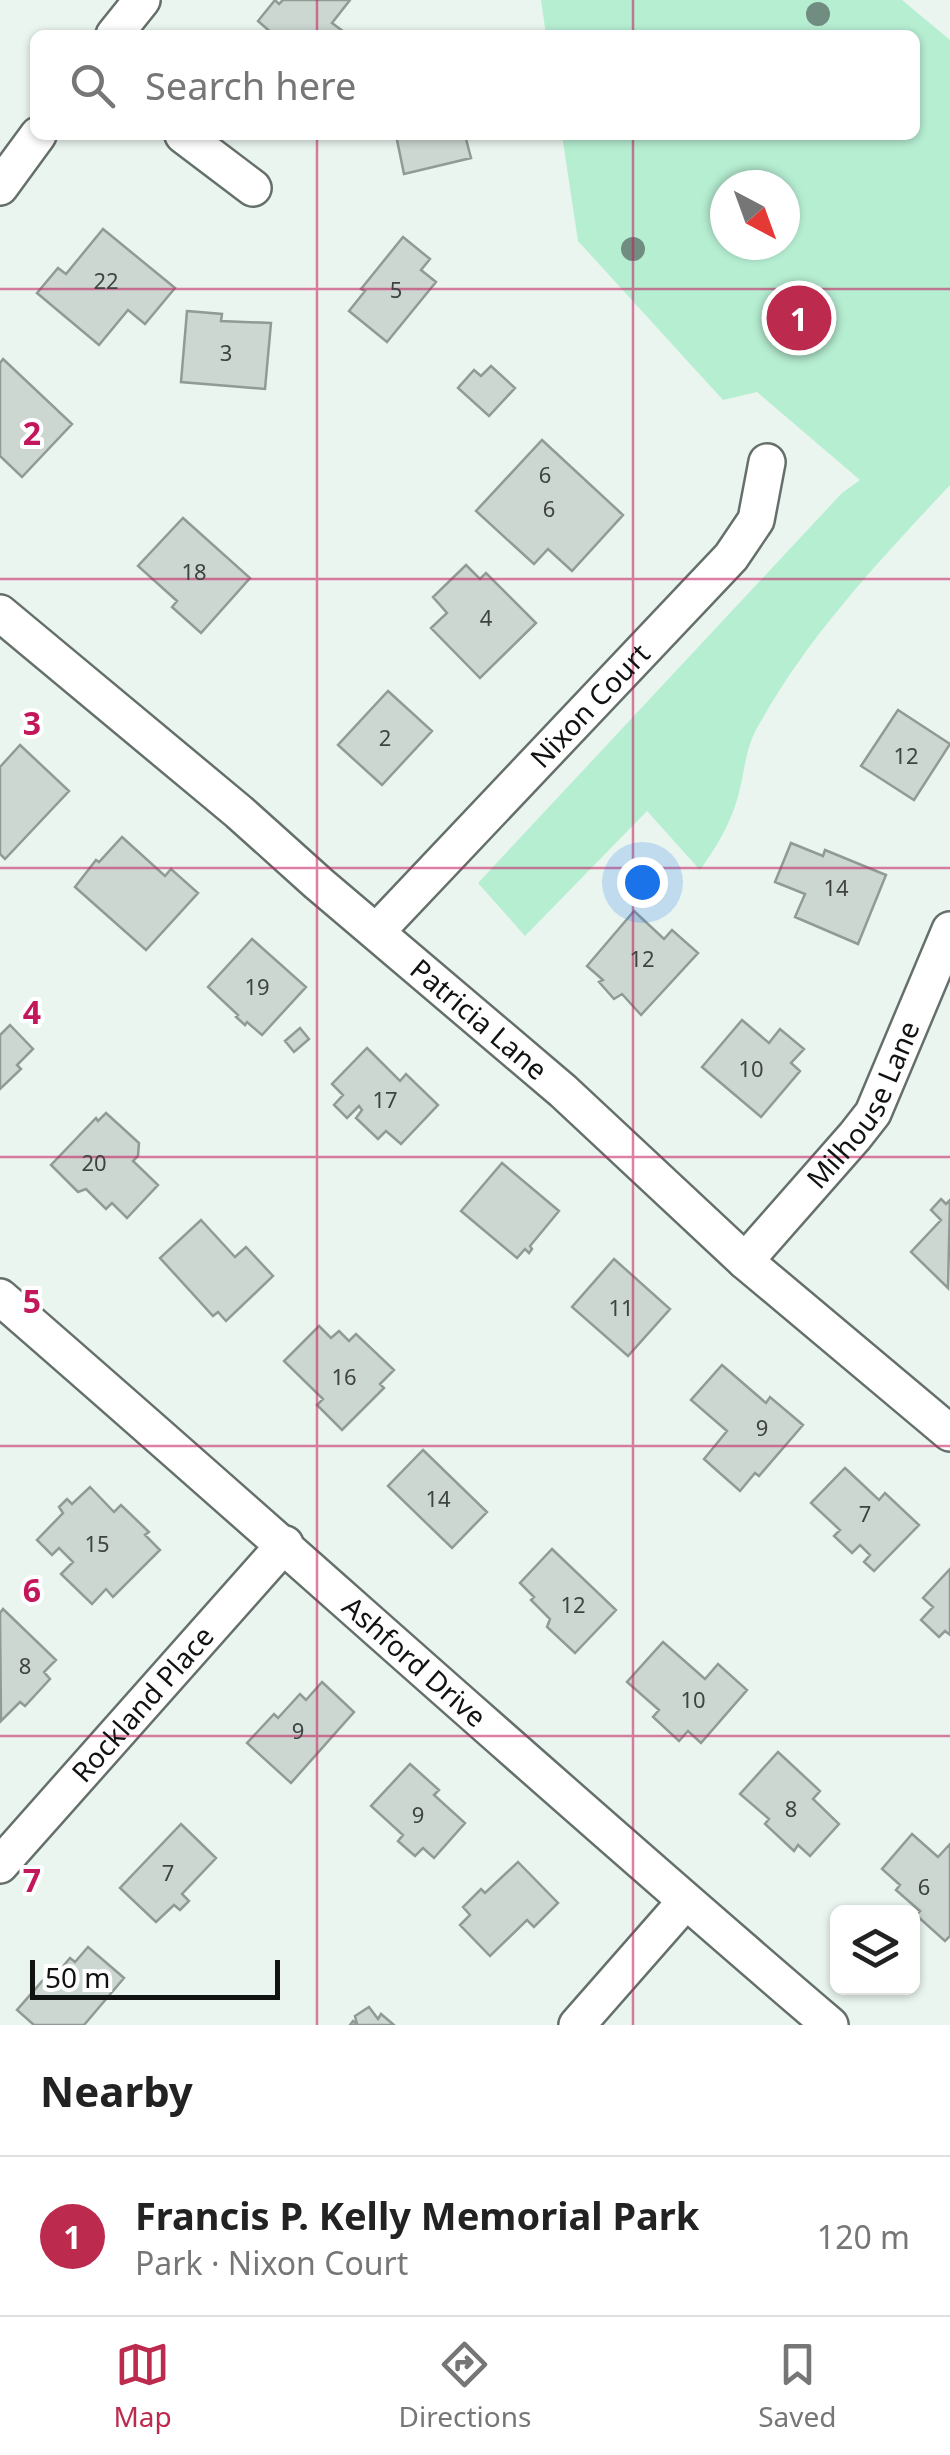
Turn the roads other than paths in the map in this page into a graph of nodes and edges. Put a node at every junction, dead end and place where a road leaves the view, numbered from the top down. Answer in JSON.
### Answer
{"nodes":[{"id":1,"x":142,"y":0,"type":"edge"},
{"id":2,"x":118,"y":30,"type":"edge"},
{"id":3,"x":34,"y":140,"type":"edge"},
{"id":4,"x":190,"y":140,"type":"edge"},
{"id":5,"x":0,"y":187,"type":"edge"},
{"id":6,"x":253,"y":188,"type":"dead end"},
{"id":7,"x":767,"y":462,"type":"dead end"},
{"id":8,"x":0,"y":613,"type":"edge"},
{"id":9,"x":950,"y":930,"type":"edge"},
{"id":10,"x":377,"y":931,"type":"junction"},
{"id":11,"x":745,"y":1260,"type":"junction"},
{"id":12,"x":0,"y":1297,"type":"edge"},
{"id":13,"x":950,"y":1434,"type":"edge"},
{"id":14,"x":285,"y":1544,"type":"junction"},
{"id":15,"x":0,"y":1865,"type":"edge"},
{"id":16,"x":685,"y":1902,"type":"junction"},
{"id":17,"x":578,"y":2025,"type":"edge"},
{"id":18,"x":830,"y":2025,"type":"edge"}],
"edges":[{"from":1,"to":2,"type":"street"},
{"from":3,"to":5,"type":"street"},
{"from":4,"to":6,"type":"street"},
{"from":7,"to":10,"type":"street","name":"Nixon Court"},
{"from":8,"to":10,"type":"street","name":"Patricia Lane"},
{"from":9,"to":11,"type":"street","name":"Milhouse Lane"},
{"from":10,"to":11,"type":"street","name":"Patricia Lane"},
{"from":11,"to":13,"type":"street","name":"Patricia Lane"},
{"from":12,"to":14,"type":"street","name":"Ashford Drive"},
{"from":14,"to":15,"type":"street","name":"Rockland Place"},
{"from":14,"to":16,"type":"street","name":"Ashford Drive"},
{"from":16,"to":17,"type":"street"},
{"from":16,"to":18,"type":"street","name":"Ashford Drive"}]}
